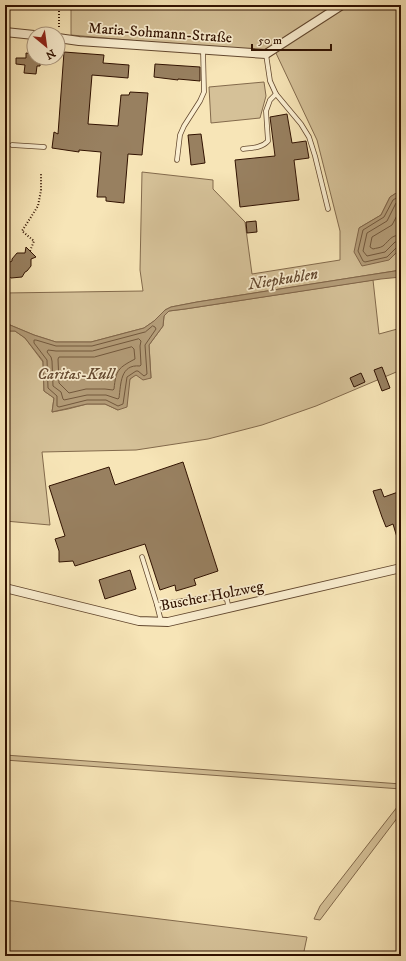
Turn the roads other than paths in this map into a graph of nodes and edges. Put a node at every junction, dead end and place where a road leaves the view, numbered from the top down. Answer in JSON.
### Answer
{"nodes":[{"id":1,"x":342,"y":5,"type":"edge"},
{"id":2,"x":5,"y":32,"type":"edge"},
{"id":3,"x":26,"y":34,"type":"edge"},
{"id":4,"x":66,"y":39,"type":"edge"},
{"id":5,"x":203,"y":50,"type":"junction"},
{"id":6,"x":266,"y":54,"type":"junction"},
{"id":7,"x":276,"y":94,"type":"junction"},
{"id":8,"x":12,"y":145,"type":"dead end"},
{"id":9,"x":44,"y":147,"type":"dead end"},
{"id":10,"x":243,"y":149,"type":"dead end"},
{"id":11,"x":177,"y":160,"type":"dead end"},
{"id":12,"x":328,"y":209,"type":"dead end"},
{"id":13,"x":142,"y":557,"type":"dead end"},
{"id":14,"x":401,"y":568,"type":"edge"},
{"id":15,"x":5,"y":588,"type":"edge"},
{"id":16,"x":157,"y":605,"type":"junction"},
{"id":17,"x":229,"y":608,"type":"junction"},
{"id":18,"x":161,"y":622,"type":"junction"}],
"edges":[{"from":1,"to":6,"type":"street"},
{"from":2,"to":3,"type":"street"},
{"from":4,"to":5,"type":"street","name":"Maria-Sohmann-Straße"},
{"from":5,"to":6,"type":"street","name":"Maria-Sohmann-Straße"},
{"from":5,"to":11,"type":"lane"},
{"from":6,"to":7,"type":"lane"},
{"from":7,"to":10,"type":"lane"},
{"from":7,"to":12,"type":"lane"},
{"from":8,"to":9,"type":"lane"},
{"from":13,"to":16,"type":"lane"},
{"from":14,"to":17,"type":"street","name":"Buscher Holzweg"},
{"from":15,"to":18,"type":"street","name":"Buscher Holzweg"},
{"from":16,"to":17,"type":"lane"},
{"from":16,"to":18,"type":"lane"},
{"from":17,"to":18,"type":"street","name":"Buscher Holzweg"}]}
